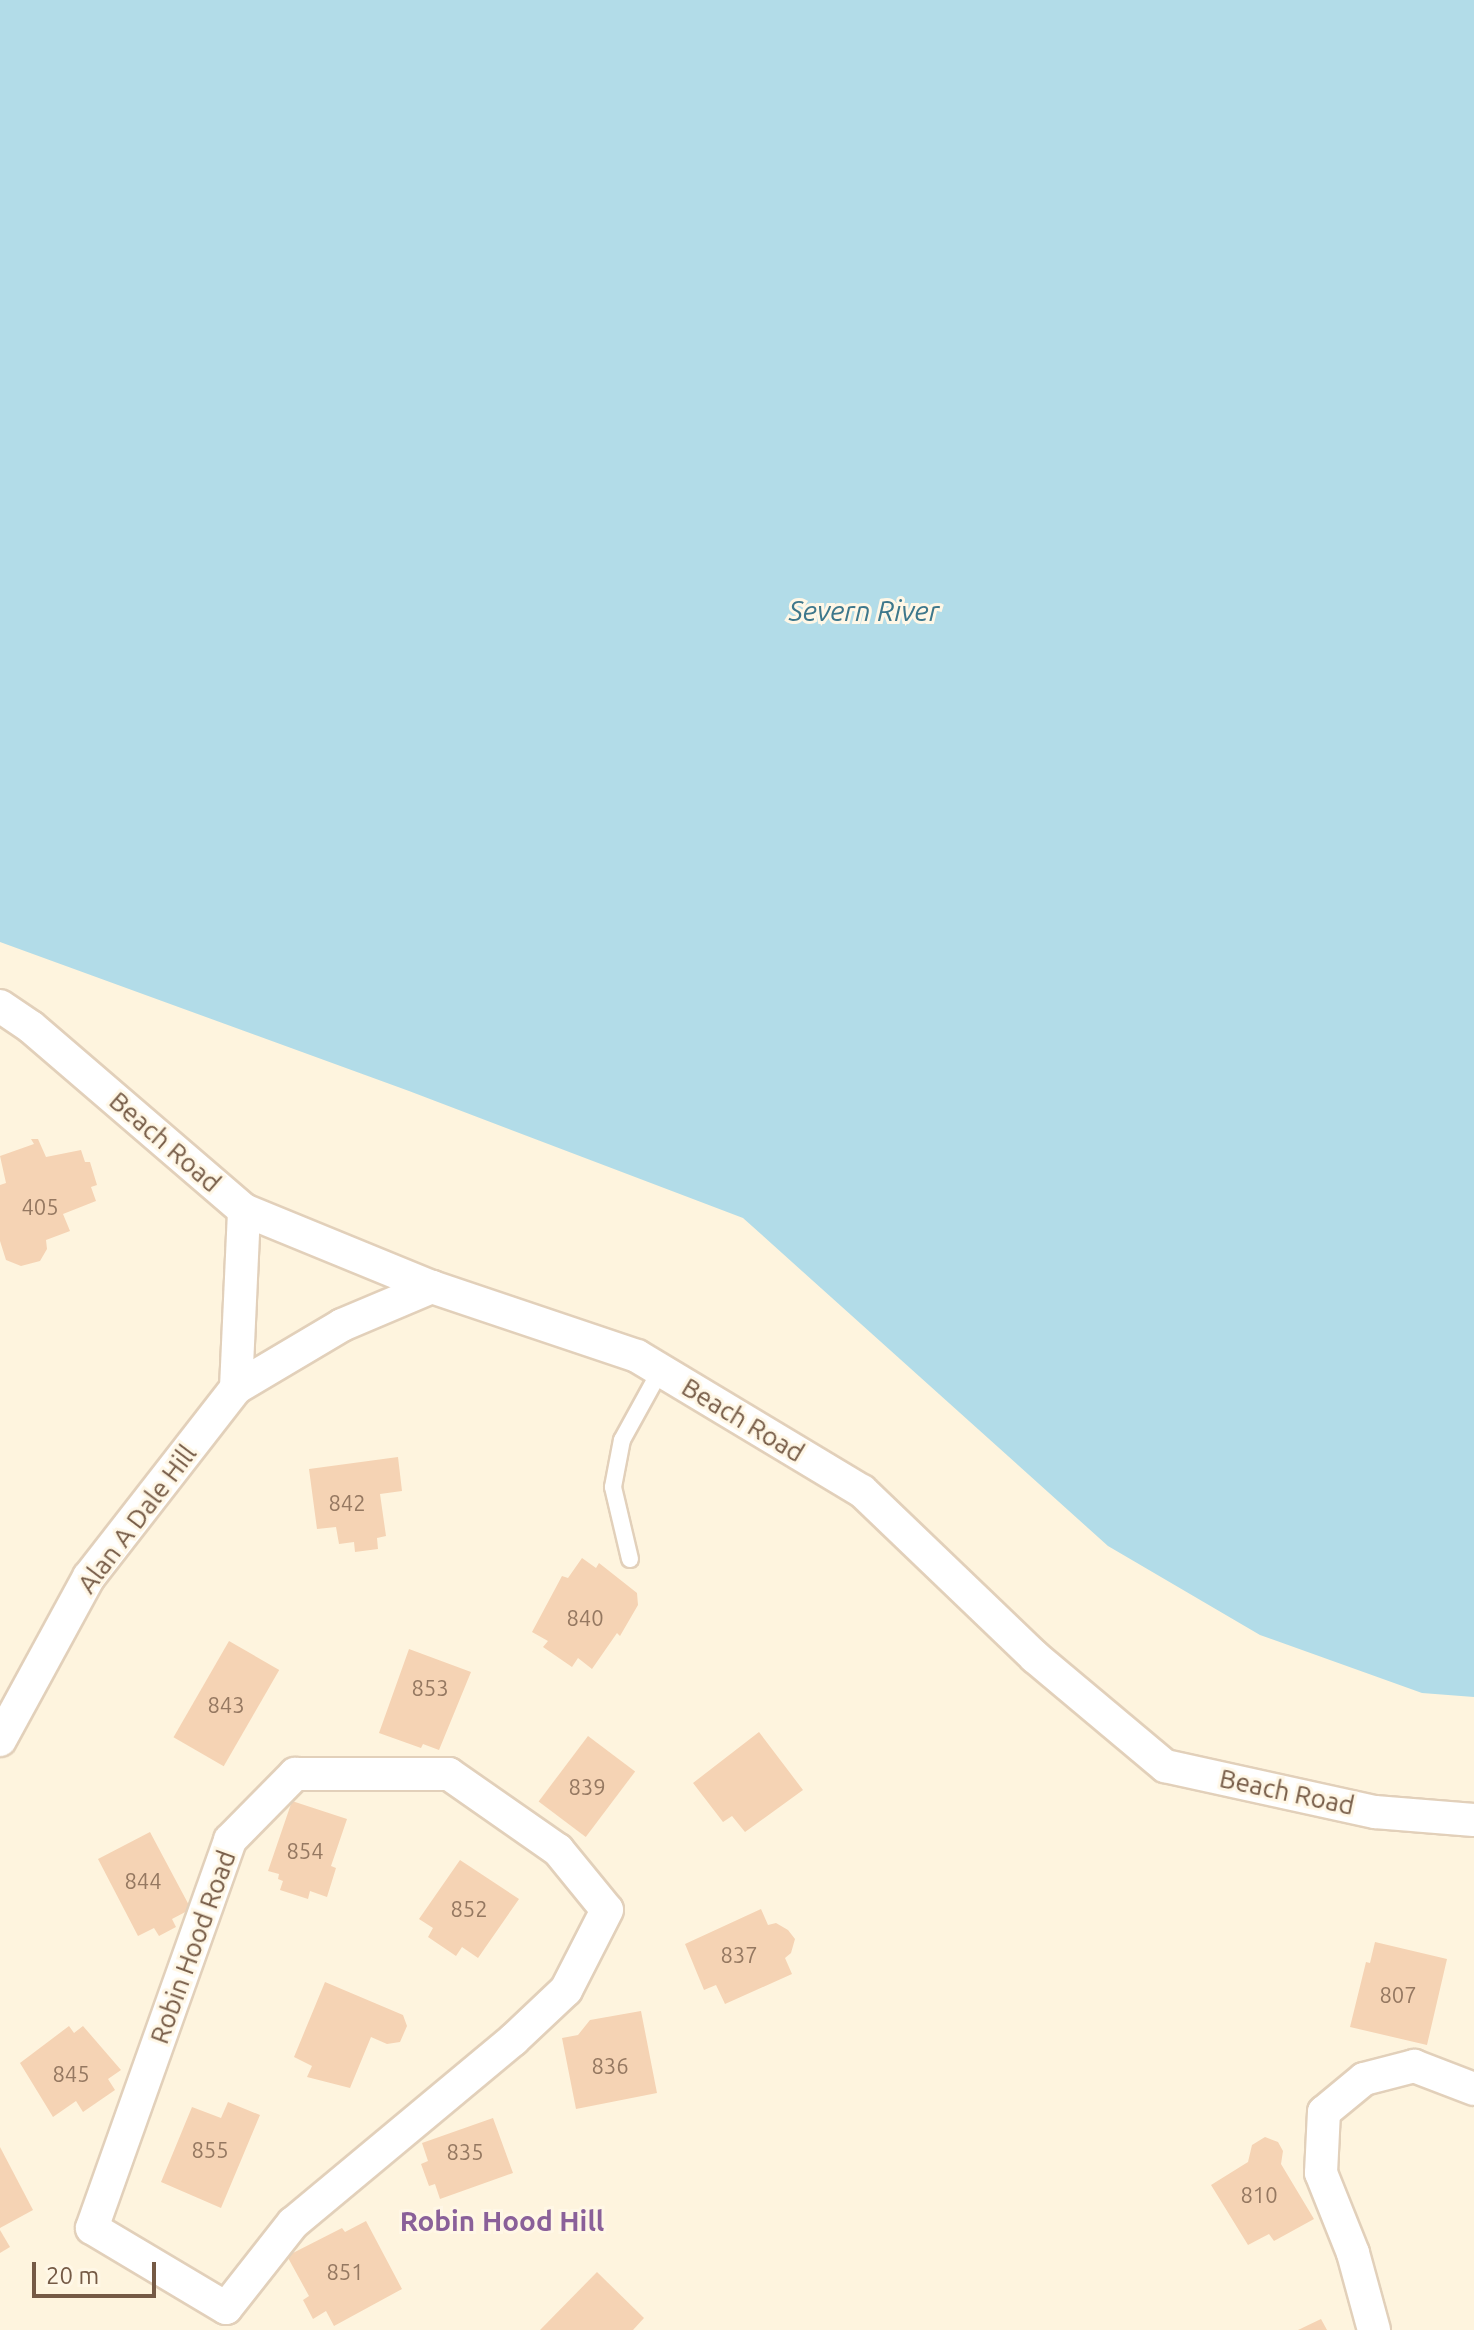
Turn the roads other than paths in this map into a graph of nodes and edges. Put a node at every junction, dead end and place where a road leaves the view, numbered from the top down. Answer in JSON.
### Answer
{"nodes":[{"id":1,"x":0,"y":1006,"type":"edge"},
{"id":2,"x":244,"y":1210,"type":"junction"},
{"id":3,"x":432,"y":1287,"type":"junction"},
{"id":4,"x":660,"y":1371,"type":"junction"},
{"id":5,"x":236,"y":1388,"type":"junction"},
{"id":6,"x":630,"y":1559,"type":"dead end"},
{"id":7,"x":0,"y":1740,"type":"edge"},
{"id":8,"x":1474,"y":1820,"type":"edge"},
{"id":9,"x":1474,"y":2089,"type":"edge"},
{"id":10,"x":233,"y":2319,"type":"edge"},
{"id":11,"x":1374,"y":2330,"type":"edge"}],
"edges":[{"from":1,"to":2,"type":"street","name":"Beach Road"},
{"from":2,"to":3,"type":"street","name":"Beach Road"},
{"from":2,"to":5,"type":"street"},
{"from":3,"to":4,"type":"street","name":"Beach Road"},
{"from":3,"to":5,"type":"street","name":"Alan A Dale Hill"},
{"from":4,"to":6,"type":"lane"},
{"from":4,"to":8,"type":"street","name":"Beach Road"},
{"from":5,"to":7,"type":"street","name":"Alan A Dale Hill"},
{"from":9,"to":11,"type":"street"},
{"from":10,"to":10,"type":"street","name":"Robin Hood Road"}]}
